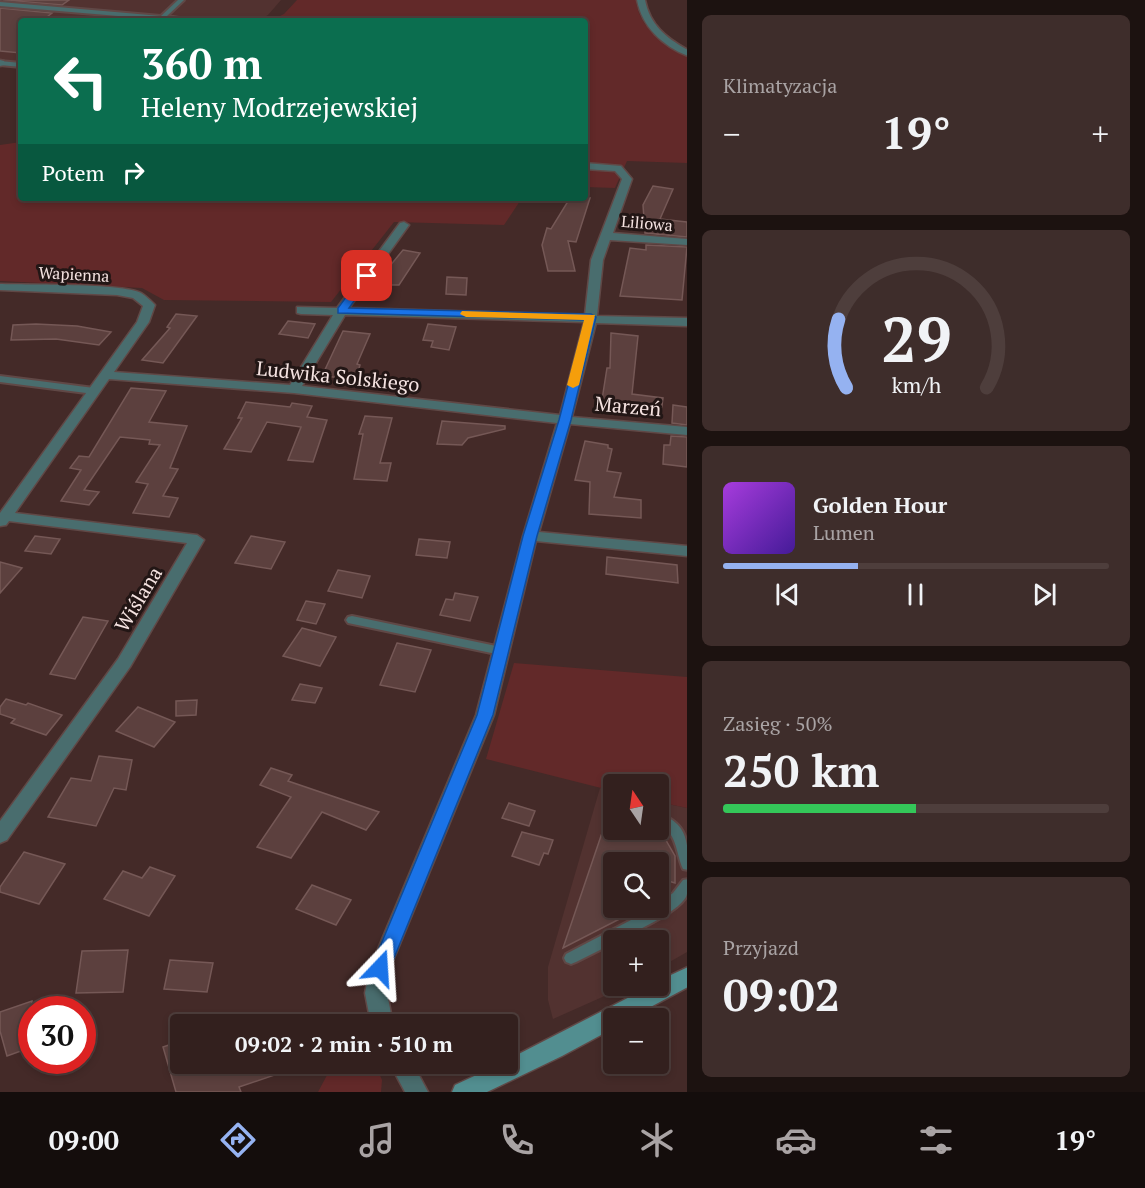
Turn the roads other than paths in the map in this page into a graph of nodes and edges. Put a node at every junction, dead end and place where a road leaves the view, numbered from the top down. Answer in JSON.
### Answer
{"nodes":[{"id":1,"x":181,"y":0,"type":"edge"},
{"id":2,"x":640,"y":0,"type":"edge"},
{"id":3,"x":0,"y":4,"type":"edge"},
{"id":4,"x":162,"y":18,"type":"joint"},
{"id":5,"x":687,"y":54,"type":"edge"},
{"id":6,"x":0,"y":63,"type":"edge"},
{"id":7,"x":18,"y":65,"type":"edge"},
{"id":8,"x":588,"y":166,"type":"edge"},
{"id":9,"x":404,"y":225,"type":"dead end"},
{"id":10,"x":605,"y":236,"type":"junction"},
{"id":11,"x":687,"y":242,"type":"edge"},
{"id":12,"x":0,"y":287,"type":"edge"},
{"id":13,"x":301,"y":310,"type":"dead end"},
{"id":14,"x":341,"y":311,"type":"junction"},
{"id":15,"x":591,"y":317,"type":"junction"},
{"id":16,"x":687,"y":322,"type":"edge"},
{"id":17,"x":106,"y":375,"type":"junction"},
{"id":18,"x":0,"y":379,"type":"edge"},
{"id":19,"x":294,"y":390,"type":"junction"},
{"id":20,"x":94,"y":391,"type":"junction"},
{"id":21,"x":565,"y":420,"type":"junction"},
{"id":22,"x":687,"y":431,"type":"edge"},
{"id":23,"x":3,"y":520,"type":"edge"},
{"id":24,"x":530,"y":536,"type":"junction"},
{"id":25,"x":687,"y":551,"type":"edge"},
{"id":26,"x":352,"y":620,"type":"dead end"},
{"id":27,"x":501,"y":651,"type":"junction"},
{"id":28,"x":669,"y":823,"type":"edge"},
{"id":29,"x":0,"y":835,"type":"edge"},
{"id":30,"x":687,"y":865,"type":"edge"},
{"id":31,"x":687,"y":879,"type":"edge"},
{"id":32,"x":571,"y":958,"type":"dead end"},
{"id":33,"x":687,"y":976,"type":"edge"},
{"id":34,"x":380,"y":1014,"type":"edge"},
{"id":35,"x":407,"y":1074,"type":"edge"},
{"id":36,"x":417,"y":1092,"type":"edge"},
{"id":37,"x":463,"y":1092,"type":"edge"}],
"edges":[{"from":1,"to":4,"type":"lane"},
{"from":2,"to":5,"type":"street"},
{"from":3,"to":4,"type":"lane"},
{"from":6,"to":7,"type":"lane"},
{"from":8,"to":10,"type":"street"},
{"from":9,"to":14,"type":"street"},
{"from":10,"to":11,"type":"street","name":"Liliowa"},
{"from":10,"to":15,"type":"street"},
{"from":12,"to":17,"type":"street","name":"Wapienna"},
{"from":13,"to":14,"type":"street"},
{"from":14,"to":15,"type":"street"},
{"from":14,"to":19,"type":"street"},
{"from":15,"to":16,"type":"street"},
{"from":15,"to":21,"type":"street"},
{"from":17,"to":19,"type":"street","name":"Ludwika Solskiego"},
{"from":17,"to":20,"type":"street"},
{"from":18,"to":20,"type":"lane"},
{"from":19,"to":21,"type":"street","name":"Ludwika Solskiego"},
{"from":20,"to":23,"type":"street"},
{"from":21,"to":22,"type":"street","name":"Marzeń"},
{"from":21,"to":24,"type":"street"},
{"from":23,"to":29,"type":"street","name":"Wiślana"},
{"from":24,"to":25,"type":"street"},
{"from":24,"to":27,"type":"street"},
{"from":26,"to":27,"type":"lane"},
{"from":27,"to":34,"type":"street"},
{"from":28,"to":30,"type":"lane"},
{"from":31,"to":32,"type":"lane"},
{"from":33,"to":37,"type":"main road"},
{"from":35,"to":36,"type":"street"}]}
